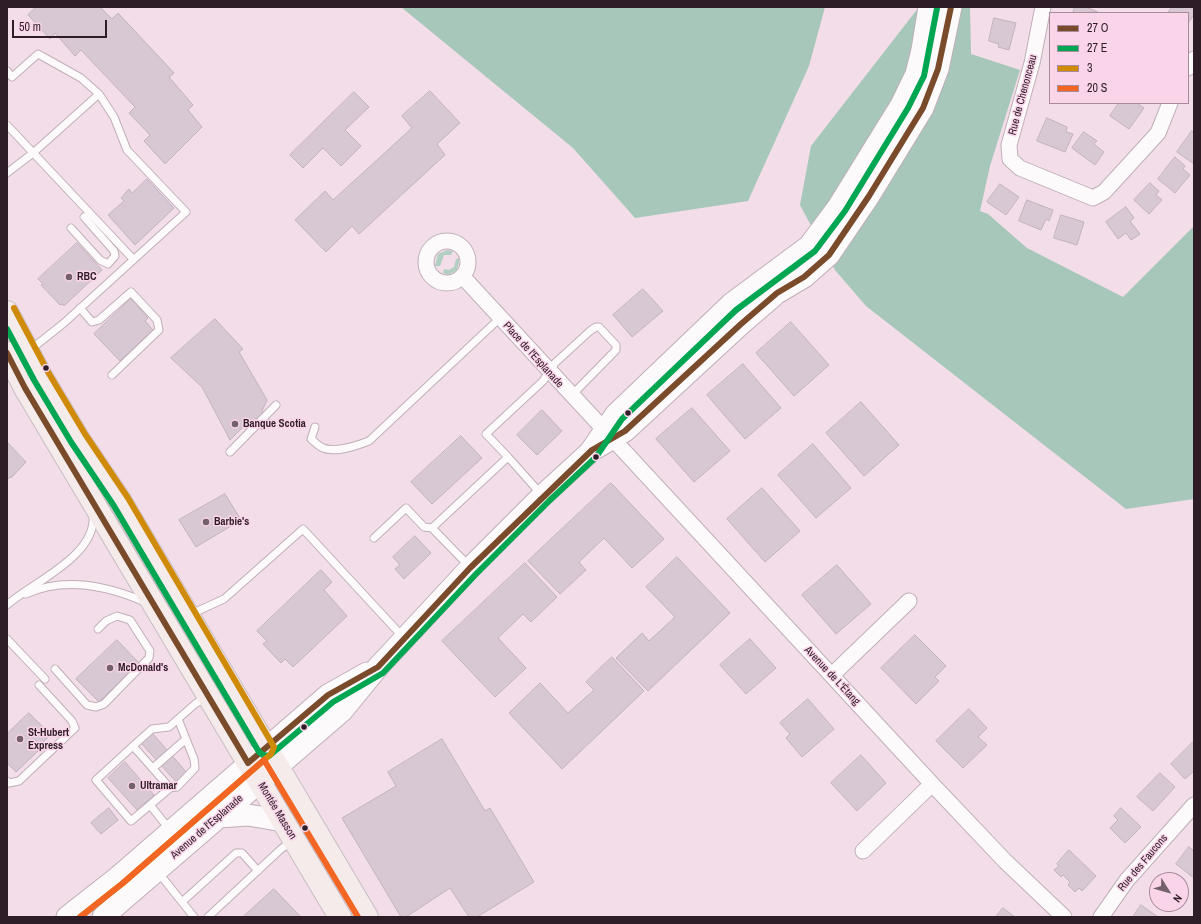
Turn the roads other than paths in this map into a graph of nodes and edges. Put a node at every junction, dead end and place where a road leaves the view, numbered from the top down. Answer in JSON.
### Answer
{"nodes":[{"id":1,"x":929,"y":7,"type":"edge"},
{"id":2,"x":951,"y":7,"type":"edge"},
{"id":3,"x":1043,"y":7,"type":"edge"},
{"id":4,"x":7,"y":71,"type":"edge"},
{"id":5,"x":10,"y":79,"type":"edge"},
{"id":6,"x":99,"y":94,"type":"junction"},
{"id":7,"x":1170,"y":104,"type":"edge"},
{"id":8,"x":7,"y":125,"type":"edge"},
{"id":9,"x":33,"y":153,"type":"junction"},
{"id":10,"x":7,"y":173,"type":"edge"},
{"id":11,"x":84,"y":217,"type":"dead end"},
{"id":12,"x":71,"y":228,"type":"dead end"},
{"id":13,"x":133,"y":259,"type":"junction"},
{"id":14,"x":463,"y":277,"type":"dead end"},
{"id":15,"x":80,"y":308,"type":"junction"},
{"id":16,"x":7,"y":312,"type":"edge"},
{"id":17,"x":500,"y":318,"type":"junction"},
{"id":18,"x":14,"y":357,"type":"edge"},
{"id":19,"x":549,"y":372,"type":"junction"},
{"id":20,"x":112,"y":375,"type":"dead end"},
{"id":21,"x":571,"y":396,"type":"junction"},
{"id":22,"x":276,"y":405,"type":"dead end"},
{"id":23,"x":315,"y":427,"type":"dead end"},
{"id":24,"x":607,"y":435,"type":"junction"},
{"id":25,"x":230,"y":452,"type":"dead end"},
{"id":26,"x":508,"y":457,"type":"junction"},
{"id":27,"x":88,"y":493,"type":"junction"},
{"id":28,"x":543,"y":495,"type":"junction"},
{"id":29,"x":432,"y":528,"type":"junction"},
{"id":30,"x":374,"y":538,"type":"dead end"},
{"id":31,"x":470,"y":568,"type":"junction"},
{"id":32,"x":908,"y":601,"type":"dead end"},
{"id":33,"x":9,"y":603,"type":"edge"},
{"id":34,"x":154,"y":606,"type":"junction"},
{"id":35,"x":188,"y":616,"type":"junction"},
{"id":36,"x":98,"y":629,"type":"dead end"},
{"id":37,"x":7,"y":638,"type":"edge"},
{"id":38,"x":404,"y":639,"type":"junction"},
{"id":39,"x":378,"y":667,"type":"junction"},
{"id":40,"x":55,"y":669,"type":"dead end"},
{"id":41,"x":832,"y":675,"type":"junction"},
{"id":42,"x":45,"y":679,"type":"dead end"},
{"id":43,"x":39,"y":685,"type":"dead end"},
{"id":44,"x":208,"y":696,"type":"junction"},
{"id":45,"x":178,"y":719,"type":"junction"},
{"id":46,"x":186,"y":739,"type":"junction"},
{"id":47,"x":134,"y":746,"type":"junction"},
{"id":48,"x":266,"y":748,"type":"junction"},
{"id":49,"x":248,"y":763,"type":"junction"},
{"id":50,"x":277,"y":767,"type":"junction"},
{"id":51,"x":153,"y":768,"type":"junction"},
{"id":52,"x":7,"y":781,"type":"edge"},
{"id":53,"x":260,"y":782,"type":"junction"},
{"id":54,"x":932,"y":784,"type":"junction"},
{"id":55,"x":170,"y":788,"type":"junction"},
{"id":56,"x":150,"y":805,"type":"junction"},
{"id":57,"x":1192,"y":811,"type":"edge"},
{"id":58,"x":219,"y":817,"type":"junction"},
{"id":59,"x":283,"y":821,"type":"junction"},
{"id":60,"x":170,"y":831,"type":"junction"},
{"id":61,"x":294,"y":840,"type":"junction"},
{"id":62,"x":863,"y":851,"type":"dead end"},
{"id":63,"x":143,"y":855,"type":"junction"},
{"id":64,"x":157,"y":871,"type":"junction"},
{"id":65,"x":258,"y":871,"type":"junction"},
{"id":66,"x":182,"y":902,"type":"junction"},
{"id":67,"x":67,"y":917,"type":"edge"},
{"id":68,"x":103,"y":917,"type":"edge"},
{"id":69,"x":194,"y":917,"type":"edge"},
{"id":70,"x":208,"y":917,"type":"edge"},
{"id":71,"x":340,"y":917,"type":"edge"},
{"id":72,"x":368,"y":917,"type":"edge"},
{"id":73,"x":1064,"y":917,"type":"edge"},
{"id":74,"x":1100,"y":917,"type":"edge"}],
"edges":[{"from":1,"to":24,"type":"street","name":"Avenue de l'Esplanade"},
{"from":2,"to":24,"type":"street","name":"Avenue de l'Esplanade"},
{"from":3,"to":7,"type":"street","name":"Rue de Chenonceau"},
{"from":4,"to":5,"type":"lane"},
{"from":5,"to":6,"type":"lane"},
{"from":6,"to":9,"type":"lane"},
{"from":6,"to":13,"type":"lane"},
{"from":8,"to":9,"type":"lane"},
{"from":9,"to":10,"type":"lane"},
{"from":9,"to":13,"type":"lane"},
{"from":11,"to":12,"type":"lane"},
{"from":13,"to":15,"type":"lane"},
{"from":14,"to":17,"type":"street","name":"Place de l'Esplanade"},
{"from":15,"to":18,"type":"lane"},
{"from":15,"to":20,"type":"lane"},
{"from":16,"to":18,"type":"main road","name":"Montée Masson"},
{"from":17,"to":19,"type":"street","name":"Place de l'Esplanade"},
{"from":17,"to":23,"type":"lane"},
{"from":18,"to":27,"type":"main road","name":"Montée Masson"},
{"from":18,"to":35,"type":"main road","name":"Montée Masson"},
{"from":19,"to":21,"type":"street","name":"Place de l'Esplanade"},
{"from":19,"to":21,"type":"lane"},
{"from":19,"to":26,"type":"lane"},
{"from":21,"to":24,"type":"street","name":"Place de l'Esplanade"},
{"from":22,"to":25,"type":"lane"},
{"from":24,"to":28,"type":"street","name":"Avenue de l'Esplanade"},
{"from":24,"to":41,"type":"street","name":"Avenue de L'Étang"},
{"from":26,"to":28,"type":"lane"},
{"from":26,"to":29,"type":"lane"},
{"from":27,"to":33,"type":"lane"},
{"from":27,"to":34,"type":"main road","name":"Montée Masson"},
{"from":28,"to":31,"type":"street","name":"Avenue de l'Esplanade"},
{"from":29,"to":30,"type":"lane"},
{"from":29,"to":31,"type":"lane"},
{"from":31,"to":38,"type":"street","name":"Avenue de l'Esplanade"},
{"from":32,"to":41,"type":"street"},
{"from":33,"to":34,"type":"lane"},
{"from":34,"to":44,"type":"main road","name":"Montée Masson"},
{"from":35,"to":38,"type":"lane"},
{"from":35,"to":48,"type":"main road","name":"Montée Masson"},
{"from":36,"to":40,"type":"lane"},
{"from":37,"to":42,"type":"lane"},
{"from":38,"to":39,"type":"street","name":"Avenue de l'Esplanade"},
{"from":39,"to":48,"type":"street","name":"Avenue de l'Esplanade"},
{"from":39,"to":50,"type":"street","name":"Avenue de l'Esplanade"},
{"from":41,"to":54,"type":"street","name":"Avenue de L'Étang"},
{"from":43,"to":52,"type":"lane"},
{"from":44,"to":45,"type":"lane"},
{"from":44,"to":49,"type":"main road","name":"Montée Masson"},
{"from":45,"to":46,"type":"lane"},
{"from":45,"to":47,"type":"lane"},
{"from":46,"to":51,"type":"lane"},
{"from":46,"to":55,"type":"lane"},
{"from":47,"to":51,"type":"lane"},
{"from":47,"to":56,"type":"lane"},
{"from":48,"to":49,"type":"street","name":"Avenue de l'Esplanade"},
{"from":48,"to":50,"type":"main road","name":"Montée Masson"},
{"from":49,"to":53,"type":"main road","name":"Montée Masson"},
{"from":49,"to":60,"type":"street","name":"Avenue de l'Esplanade"},
{"from":50,"to":53,"type":"street","name":"Avenue de l'Esplanade"},
{"from":50,"to":72,"type":"main road","name":"Montée Masson"},
{"from":51,"to":55,"type":"lane"},
{"from":53,"to":58,"type":"street","name":"Avenue de l'Esplanade"},
{"from":53,"to":59,"type":"main road","name":"Montée Masson"},
{"from":54,"to":62,"type":"street"},
{"from":54,"to":73,"type":"street","name":"Avenue de L'Étang"},
{"from":55,"to":56,"type":"lane"},
{"from":56,"to":60,"type":"lane"},
{"from":57,"to":74,"type":"street","name":"Rue des Faucons"},
{"from":58,"to":59,"type":"street"},
{"from":58,"to":64,"type":"street","name":"Avenue de l'Esplanade"},
{"from":59,"to":61,"type":"main road","name":"Montée Masson"},
{"from":60,"to":63,"type":"street","name":"Avenue de l'Esplanade"},
{"from":61,"to":65,"type":"lane"},
{"from":61,"to":71,"type":"main road","name":"Montée Masson"},
{"from":63,"to":64,"type":"lane"},
{"from":63,"to":67,"type":"street","name":"Avenue de l'Esplanade"},
{"from":64,"to":66,"type":"lane"},
{"from":64,"to":68,"type":"street","name":"Avenue de l'Esplanade"},
{"from":65,"to":66,"type":"lane"},
{"from":65,"to":70,"type":"lane"},
{"from":66,"to":69,"type":"lane"}]}
